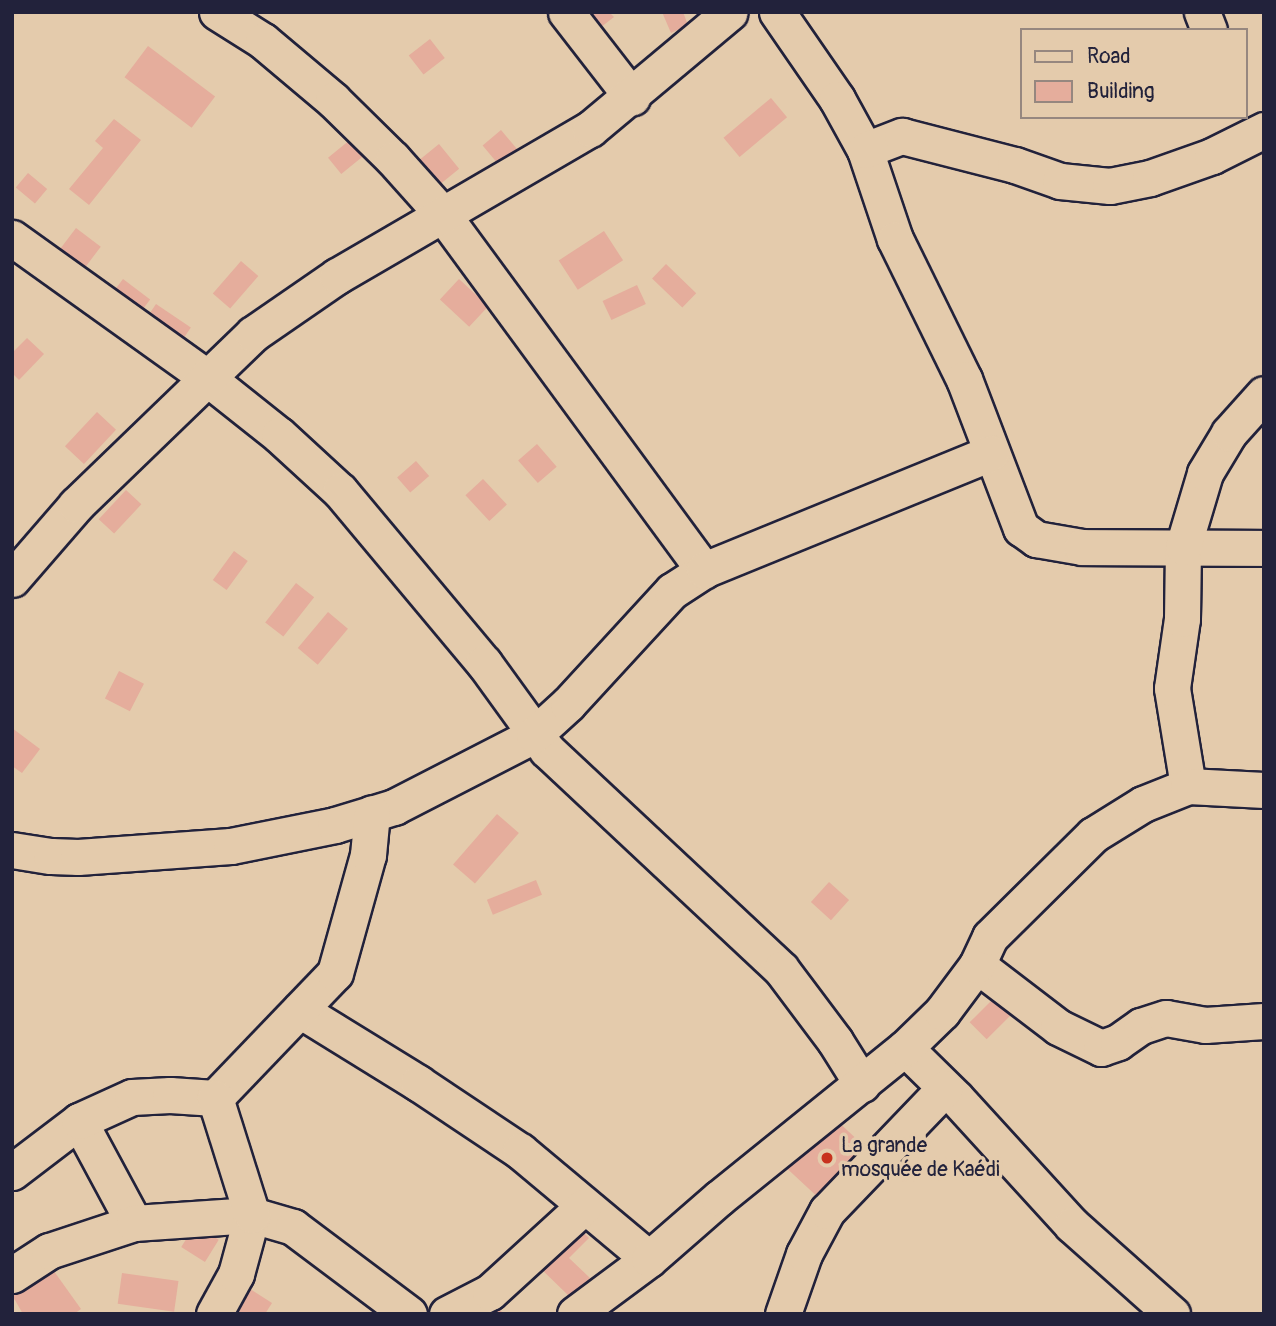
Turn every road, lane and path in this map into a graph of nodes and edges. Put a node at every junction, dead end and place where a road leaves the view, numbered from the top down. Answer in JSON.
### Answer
{"nodes":[{"id":1,"x":217,"y":12,"type":"edge"},
{"id":2,"x":566,"y":12,"type":"edge"},
{"id":3,"x":730,"y":12,"type":"edge"},
{"id":4,"x":777,"y":12,"type":"edge"},
{"id":5,"x":632,"y":97,"type":"junction"},
{"id":6,"x":1256,"y":125,"type":"edge"},
{"id":7,"x":865,"y":150,"type":"junction"},
{"id":8,"x":443,"y":215,"type":"junction"},
{"id":9,"x":12,"y":239,"type":"edge"},
{"id":10,"x":206,"y":377,"type":"junction"},
{"id":11,"x":1264,"y":394,"type":"edge"},
{"id":12,"x":992,"y":453,"type":"junction"},
{"id":13,"x":1183,"y":547,"type":"junction"},
{"id":14,"x":1264,"y":548,"type":"edge"},
{"id":15,"x":704,"y":570,"type":"junction"},
{"id":16,"x":12,"y":579,"type":"edge"},
{"id":17,"x":534,"y":736,"type":"junction"},
{"id":18,"x":1188,"y":786,"type":"junction"},
{"id":19,"x":1264,"y":790,"type":"edge"},
{"id":20,"x":372,"y":813,"type":"junction"},
{"id":21,"x":12,"y":850,"type":"edge"},
{"id":22,"x":977,"y":965,"type":"junction"},
{"id":23,"x":300,"y":1010,"type":"junction"},
{"id":24,"x":1264,"y":1021,"type":"edge"},
{"id":25,"x":905,"y":1048,"type":"junction"},
{"id":26,"x":862,"y":1084,"type":"junction"},
{"id":27,"x":945,"y":1088,"type":"junction"},
{"id":28,"x":215,"y":1098,"type":"junction"},
{"id":29,"x":79,"y":1121,"type":"junction"},
{"id":30,"x":12,"y":1172,"type":"edge"},
{"id":31,"x":583,"y":1207,"type":"junction"},
{"id":32,"x":252,"y":1215,"type":"junction"},
{"id":33,"x":134,"y":1223,"type":"junction"},
{"id":34,"x":649,"y":1259,"type":"junction"},
{"id":35,"x":12,"y":1275,"type":"edge"},
{"id":36,"x":214,"y":1314,"type":"edge"},
{"id":37,"x":409,"y":1314,"type":"edge"},
{"id":38,"x":447,"y":1314,"type":"edge"},
{"id":39,"x":575,"y":1314,"type":"edge"},
{"id":40,"x":783,"y":1314,"type":"edge"},
{"id":41,"x":1172,"y":1314,"type":"edge"}],
"edges":[{"from":1,"to":8,"type":"street"},
{"from":2,"to":5,"type":"street"},
{"from":3,"to":5,"type":"street"},
{"from":4,"to":7,"type":"street"},
{"from":5,"to":8,"type":"street"},
{"from":6,"to":7,"type":"street"},
{"from":7,"to":12,"type":"street"},
{"from":8,"to":10,"type":"street"},
{"from":8,"to":15,"type":"street"},
{"from":9,"to":10,"type":"street"},
{"from":10,"to":16,"type":"street"},
{"from":10,"to":17,"type":"street"},
{"from":11,"to":13,"type":"street"},
{"from":12,"to":13,"type":"street"},
{"from":12,"to":15,"type":"street"},
{"from":13,"to":14,"type":"street"},
{"from":13,"to":18,"type":"street"},
{"from":15,"to":17,"type":"street"},
{"from":17,"to":20,"type":"street"},
{"from":17,"to":26,"type":"street"},
{"from":18,"to":19,"type":"street"},
{"from":18,"to":22,"type":"street"},
{"from":20,"to":21,"type":"street"},
{"from":20,"to":23,"type":"street"},
{"from":22,"to":24,"type":"street"},
{"from":22,"to":25,"type":"street"},
{"from":23,"to":28,"type":"street"},
{"from":23,"to":31,"type":"street"},
{"from":25,"to":26,"type":"street"},
{"from":25,"to":27,"type":"street"},
{"from":26,"to":34,"type":"street"},
{"from":27,"to":40,"type":"street"},
{"from":27,"to":41,"type":"street"},
{"from":28,"to":29,"type":"street"},
{"from":28,"to":32,"type":"street"},
{"from":29,"to":30,"type":"street"},
{"from":29,"to":33,"type":"street"},
{"from":31,"to":34,"type":"street"},
{"from":31,"to":38,"type":"street"},
{"from":32,"to":33,"type":"street"},
{"from":32,"to":36,"type":"street"},
{"from":32,"to":37,"type":"street"},
{"from":33,"to":35,"type":"street"},
{"from":34,"to":39,"type":"street"}]}
